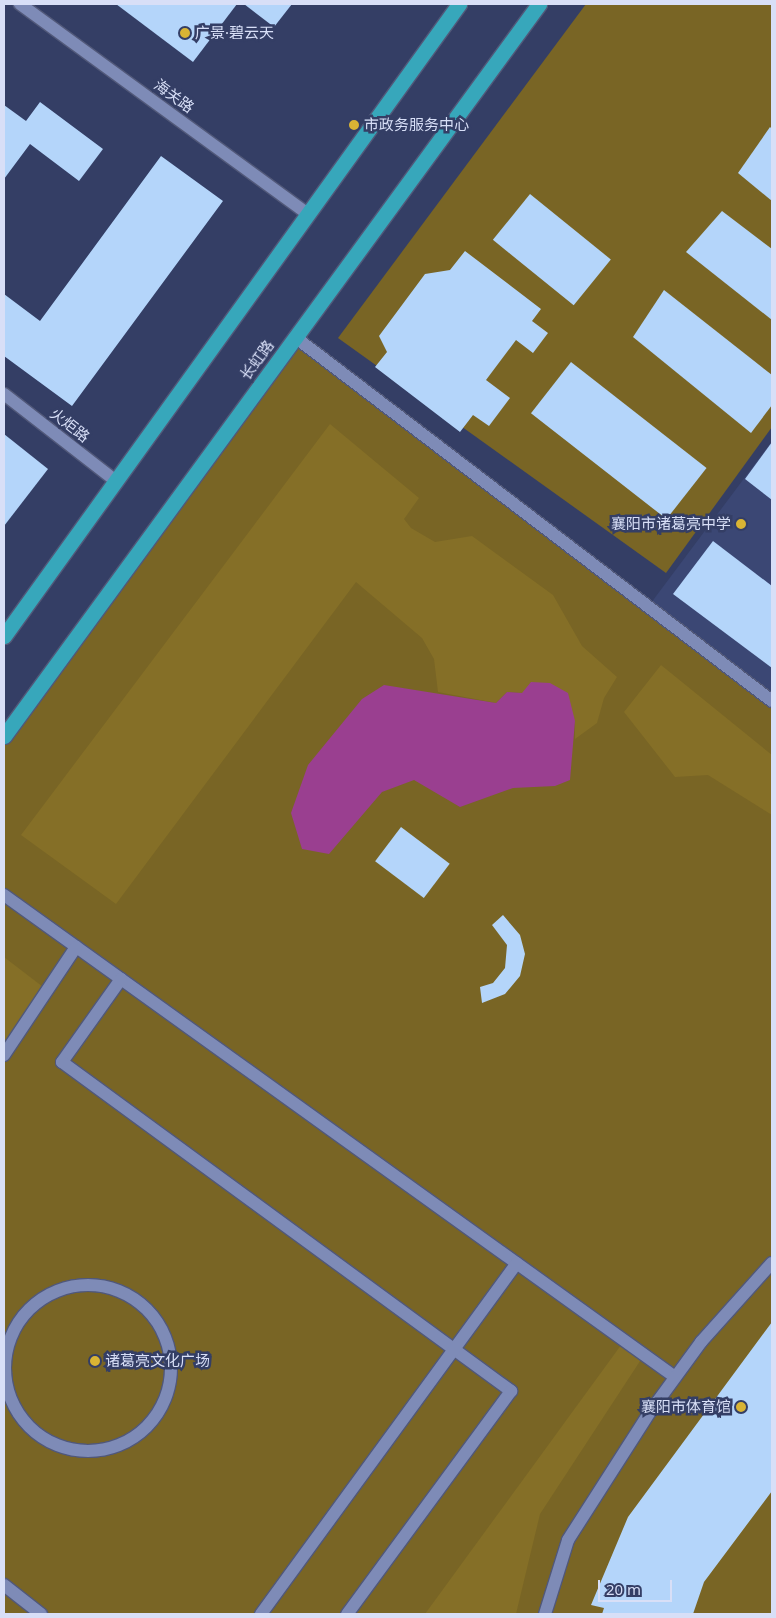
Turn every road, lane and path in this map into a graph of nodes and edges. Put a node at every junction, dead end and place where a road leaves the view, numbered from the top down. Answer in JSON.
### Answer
{"nodes":[{"id":1,"x":20,"y":4,"type":"edge"},
{"id":2,"x":459,"y":4,"type":"edge"},
{"id":3,"x":539,"y":4,"type":"edge"},
{"id":4,"x":308,"y":214,"type":"junction"},
{"id":5,"x":295,"y":337,"type":"junction"},
{"id":6,"x":4,"y":394,"type":"edge"},
{"id":7,"x":117,"y":482,"type":"junction"},
{"id":8,"x":4,"y":636,"type":"edge"},
{"id":9,"x":772,"y":701,"type":"edge"},
{"id":10,"x":4,"y":736,"type":"edge"},
{"id":11,"x":4,"y":895,"type":"edge"},
{"id":12,"x":76,"y":947,"type":"junction"},
{"id":13,"x":122,"y":979,"type":"junction"},
{"id":14,"x":4,"y":1054,"type":"edge"},
{"id":15,"x":772,"y":1263,"type":"edge"},
{"id":16,"x":517,"y":1264,"type":"junction"},
{"id":17,"x":7,"y":1335,"type":"edge"},
{"id":18,"x":454,"y":1349,"type":"junction"},
{"id":19,"x":675,"y":1377,"type":"junction"},
{"id":20,"x":7,"y":1398,"type":"edge"},
{"id":21,"x":4,"y":1585,"type":"edge"},
{"id":22,"x":41,"y":1614,"type":"edge"},
{"id":23,"x":261,"y":1614,"type":"edge"},
{"id":24,"x":346,"y":1614,"type":"edge"},
{"id":25,"x":545,"y":1614,"type":"edge"}],
"edges":[{"from":1,"to":4,"type":"street","name":"海关路"},
{"from":2,"to":4,"type":"highway"},
{"from":3,"to":5,"type":"highway","name":"长虹路"},
{"from":4,"to":7,"type":"highway"},
{"from":5,"to":9,"type":"street"},
{"from":5,"to":10,"type":"highway","name":"长虹路"},
{"from":6,"to":7,"type":"street","name":"火炬路"},
{"from":7,"to":8,"type":"highway"},
{"from":11,"to":12,"type":"street"},
{"from":12,"to":13,"type":"street"},
{"from":12,"to":14,"type":"street"},
{"from":13,"to":16,"type":"street"},
{"from":13,"to":18,"type":"street"},
{"from":15,"to":19,"type":"street"},
{"from":16,"to":18,"type":"street"},
{"from":16,"to":19,"type":"street"},
{"from":17,"to":20,"type":"street"},
{"from":17,"to":20,"type":"street"},
{"from":18,"to":23,"type":"street"},
{"from":18,"to":24,"type":"street"},
{"from":19,"to":25,"type":"street"},
{"from":21,"to":22,"type":"street"}]}
